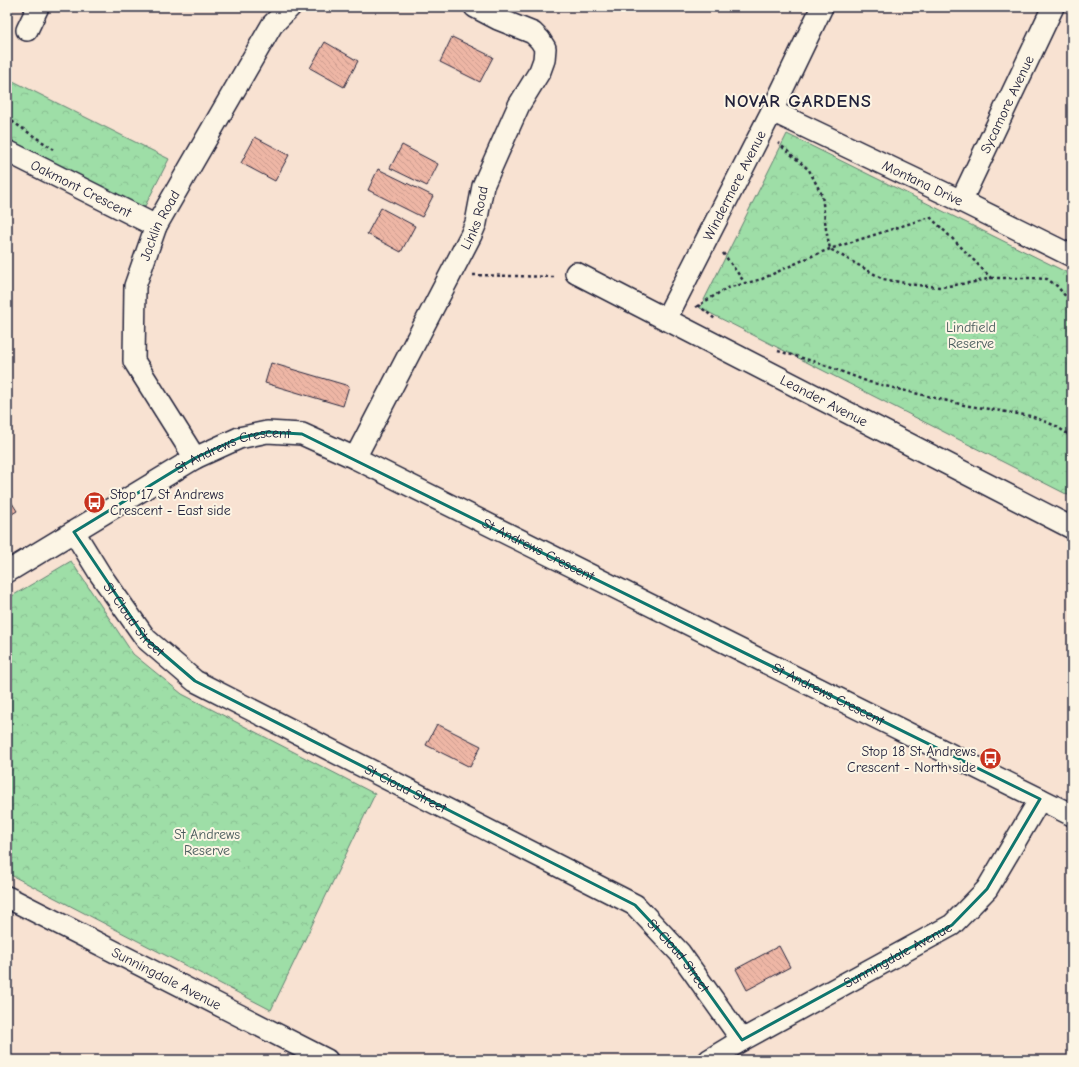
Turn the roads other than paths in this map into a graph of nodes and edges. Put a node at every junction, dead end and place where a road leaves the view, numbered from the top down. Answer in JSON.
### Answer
{"nodes":[{"id":1,"x":38,"y":7,"type":"edge"},
{"id":2,"x":290,"y":7,"type":"edge"},
{"id":3,"x":475,"y":7,"type":"edge"},
{"id":4,"x":822,"y":7,"type":"edge"},
{"id":5,"x":1052,"y":7,"type":"edge"},
{"id":6,"x":27,"y":30,"type":"dead end"},
{"id":7,"x":772,"y":111,"type":"junction"},
{"id":8,"x":7,"y":151,"type":"edge"},
{"id":9,"x":961,"y":201,"type":"junction"},
{"id":10,"x":156,"y":226,"type":"junction"},
{"id":11,"x":1072,"y":256,"type":"edge"},
{"id":12,"x":576,"y":273,"type":"road end"},
{"id":13,"x":666,"y":319,"type":"junction"},
{"id":14,"x":195,"y":458,"type":"junction"},
{"id":15,"x":355,"y":458,"type":"junction"},
{"id":16,"x":1072,"y":528,"type":"edge"},
{"id":17,"x":74,"y":532,"type":"junction"},
{"id":18,"x":7,"y":572,"type":"edge"},
{"id":19,"x":1040,"y":799,"type":"junction"},
{"id":20,"x":1072,"y":814,"type":"edge"},
{"id":21,"x":7,"y":896,"type":"edge"},
{"id":22,"x":742,"y":1040,"type":"junction"},
{"id":23,"x":327,"y":1060,"type":"edge"},
{"id":24,"x":709,"y":1060,"type":"edge"}],
"edges":[{"from":1,"to":6,"type":"street"},
{"from":2,"to":10,"type":"street","name":"Jacklin Road"},
{"from":3,"to":15,"type":"street","name":"Links Road"},
{"from":4,"to":7,"type":"street","name":"Windermere Avenue"},
{"from":5,"to":9,"type":"street","name":"Sycamore Avenue"},
{"from":7,"to":9,"type":"street","name":"Montana Drive"},
{"from":7,"to":13,"type":"street","name":"Windermere Avenue"},
{"from":8,"to":10,"type":"street","name":"Oakmont Crescent"},
{"from":9,"to":11,"type":"street","name":"Montana Drive"},
{"from":10,"to":14,"type":"street","name":"Jacklin Road"},
{"from":12,"to":13,"type":"street","name":"Leander Avenue"},
{"from":13,"to":16,"type":"street","name":"Leander Avenue"},
{"from":14,"to":15,"type":"street","name":"St Andrews Crescent"},
{"from":14,"to":17,"type":"street","name":"St Andrews Crescent"},
{"from":15,"to":19,"type":"street","name":"St Andrews Crescent"},
{"from":17,"to":18,"type":"street","name":"St Andrews Crescent"},
{"from":17,"to":22,"type":"street","name":"St Cloud Street"},
{"from":19,"to":20,"type":"street","name":"St Andrews Crescent"},
{"from":19,"to":22,"type":"street","name":"Sunningdale Avenue"},
{"from":21,"to":23,"type":"street","name":"Sunningdale Avenue"},
{"from":22,"to":24,"type":"street","name":"Sunningdale Avenue"}]}
